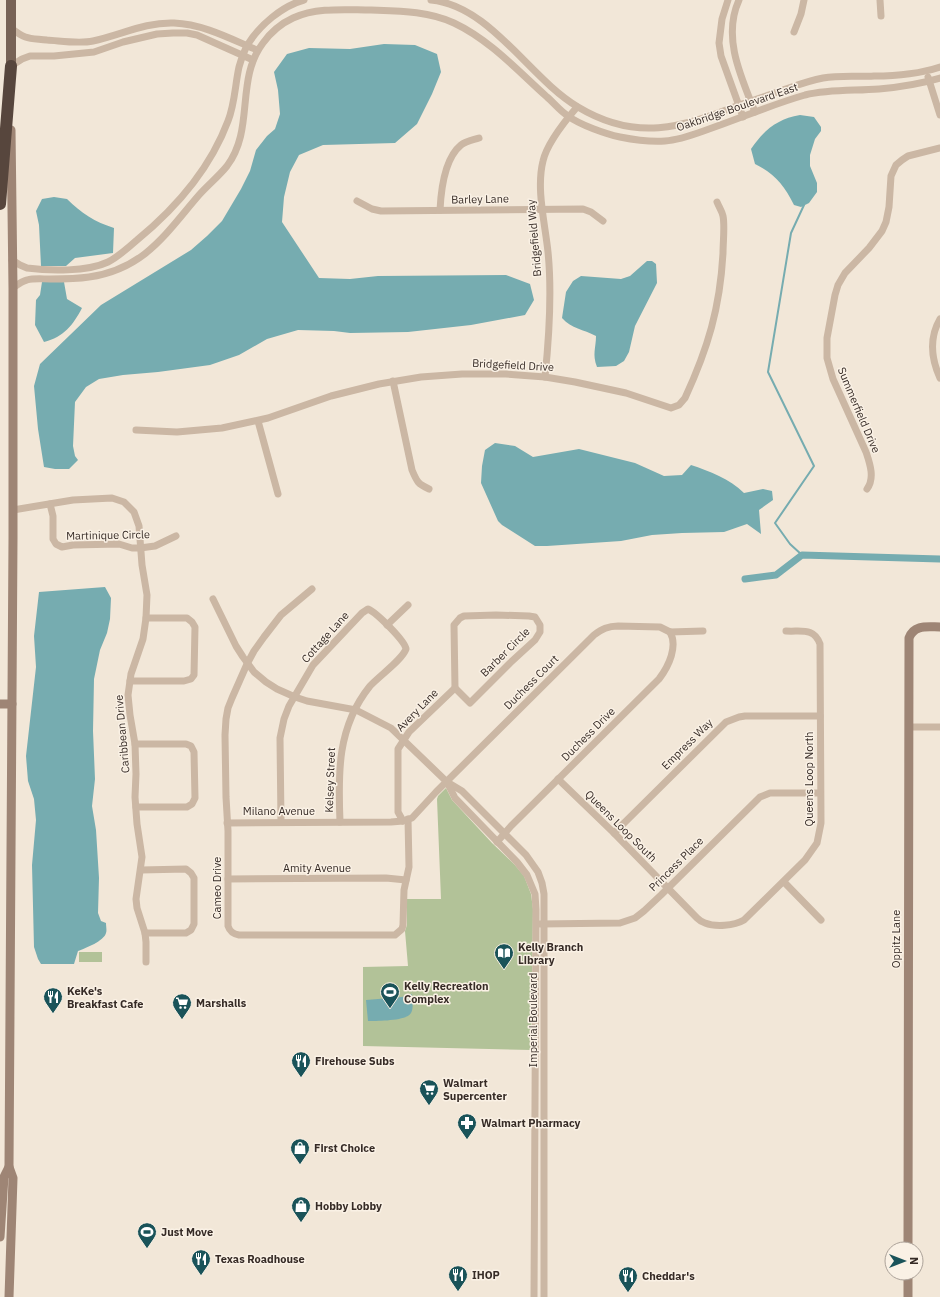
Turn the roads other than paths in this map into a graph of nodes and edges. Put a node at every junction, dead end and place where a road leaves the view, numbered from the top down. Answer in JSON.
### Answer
{"nodes":[{"id":1,"x":11,"y":0,"type":"edge"},
{"id":2,"x":304,"y":0,"type":"edge"},
{"id":3,"x":431,"y":0,"type":"edge"},
{"id":4,"x":728,"y":0,"type":"edge"},
{"id":5,"x":739,"y":0,"type":"edge"},
{"id":6,"x":804,"y":0,"type":"edge"},
{"id":7,"x":880,"y":0,"type":"edge"},
{"id":8,"x":881,"y":16,"type":"dead end"},
{"id":9,"x":11,"y":28,"type":"junction"},
{"id":10,"x":794,"y":32,"type":"dead end"},
{"id":11,"x":247,"y":46,"type":"junction"},
{"id":12,"x":257,"y":50,"type":"junction"},
{"id":13,"x":243,"y":56,"type":"junction"},
{"id":14,"x":253,"y":60,"type":"junction"},
{"id":15,"x":11,"y":66,"type":"junction"},
{"id":16,"x":938,"y":68,"type":"edge"},
{"id":17,"x":926,"y":71,"type":"junction"},
{"id":18,"x":940,"y":78,"type":"edge"},
{"id":19,"x":929,"y":81,"type":"junction"},
{"id":20,"x":751,"y":101,"type":"junction"},
{"id":21,"x":738,"y":106,"type":"junction"},
{"id":22,"x":577,"y":107,"type":"junction"},
{"id":23,"x":755,"y":112,"type":"junction"},
{"id":24,"x":940,"y":115,"type":"edge"},
{"id":25,"x":743,"y":116,"type":"junction"},
{"id":26,"x":569,"y":117,"type":"junction"},
{"id":27,"x":479,"y":138,"type":"dead end"},
{"id":28,"x":940,"y":148,"type":"edge"},
{"id":29,"x":357,"y":201,"type":"dead end"},
{"id":30,"x":717,"y":202,"type":"dead end"},
{"id":31,"x":0,"y":204,"type":"edge"},
{"id":32,"x":543,"y":209,"type":"junction"},
{"id":33,"x":440,"y":210,"type":"junction"},
{"id":34,"x":602,"y":221,"type":"dead end"},
{"id":35,"x":12,"y":260,"type":"junction"},
{"id":36,"x":13,"y":288,"type":"junction"},
{"id":37,"x":940,"y":319,"type":"edge"},
{"id":38,"x":545,"y":377,"type":"junction"},
{"id":39,"x":940,"y":378,"type":"edge"},
{"id":40,"x":393,"y":381,"type":"junction"},
{"id":41,"x":258,"y":421,"type":"junction"},
{"id":42,"x":136,"y":430,"type":"dead end"},
{"id":43,"x":429,"y":490,"type":"dead end"},
{"id":44,"x":867,"y":490,"type":"dead end"},
{"id":45,"x":278,"y":494,"type":"dead end"},
{"id":46,"x":50,"y":504,"type":"junction"},
{"id":47,"x":13,"y":510,"type":"junction"},
{"id":48,"x":176,"y":536,"type":"dead end"},
{"id":49,"x":140,"y":548,"type":"junction"},
{"id":50,"x":312,"y":589,"type":"dead end"},
{"id":51,"x":214,"y":599,"type":"dead end"},
{"id":52,"x":408,"y":605,"type":"dead end"},
{"id":53,"x":368,"y":609,"type":"joint"},
{"id":54,"x":146,"y":618,"type":"junction"},
{"id":55,"x":387,"y":625,"type":"junction"},
{"id":56,"x":940,"y":626,"type":"edge"},
{"id":57,"x":703,"y":631,"type":"dead end"},
{"id":58,"x":786,"y":631,"type":"dead end"},
{"id":59,"x":670,"y":632,"type":"junction"},
{"id":60,"x":247,"y":664,"type":"junction"},
{"id":61,"x":130,"y":681,"type":"junction"},
{"id":62,"x":455,"y":688,"type":"junction"},
{"id":63,"x":295,"y":697,"type":"junction"},
{"id":64,"x":0,"y":704,"type":"edge"},
{"id":65,"x":12,"y":704,"type":"junction"},
{"id":66,"x":356,"y":710,"type":"junction"},
{"id":67,"x":820,"y":716,"type":"junction"},
{"id":68,"x":909,"y":727,"type":"junction"},
{"id":69,"x":940,"y":727,"type":"edge"},
{"id":70,"x":403,"y":740,"type":"junction"},
{"id":71,"x":135,"y":744,"type":"junction"},
{"id":72,"x":558,"y":780,"type":"junction"},
{"id":73,"x":447,"y":782,"type":"junction"},
{"id":74,"x":820,"y":793,"type":"junction"},
{"id":75,"x":136,"y":807,"type":"junction"},
{"id":76,"x":406,"y":820,"type":"junction"},
{"id":77,"x":281,"y":822,"type":"junction"},
{"id":78,"x":340,"y":822,"type":"junction"},
{"id":79,"x":228,"y":823,"type":"junction"},
{"id":80,"x":614,"y":833,"type":"junction"},
{"id":81,"x":505,"y":834,"type":"junction"},
{"id":82,"x":497,"y":842,"type":"junction"},
{"id":83,"x":141,"y":870,"type":"junction"},
{"id":84,"x":228,"y":879,"type":"junction"},
{"id":85,"x":406,"y":880,"type":"junction"},
{"id":86,"x":784,"y":882,"type":"junction"},
{"id":87,"x":668,"y":888,"type":"junction"},
{"id":88,"x":821,"y":920,"type":"dead end"},
{"id":89,"x":536,"y":924,"type":"junction"},
{"id":90,"x":544,"y":924,"type":"junction"},
{"id":91,"x":145,"y":933,"type":"junction"},
{"id":92,"x":146,"y":962,"type":"dead end"},
{"id":93,"x":9,"y":1167,"type":"junction"},
{"id":94,"x":0,"y":1237,"type":"edge"},
{"id":95,"x":908,"y":1241,"type":"edge"},
{"id":96,"x":908,"y":1281,"type":"edge"},
{"id":97,"x":9,"y":1297,"type":"edge"},
{"id":98,"x":534,"y":1297,"type":"edge"},
{"id":99,"x":544,"y":1297,"type":"edge"},
{"id":100,"x":908,"y":1297,"type":"edge"}],
"edges":[{"from":1,"to":9,"type":"main road"},
{"from":2,"to":11,"type":"street"},
{"from":3,"to":22,"type":"street","name":"Oakbridge Boulevard East"},
{"from":4,"to":21,"type":"street"},
{"from":5,"to":20,"type":"street"},
{"from":6,"to":10,"type":"street"},
{"from":7,"to":8,"type":"street"},
{"from":9,"to":11,"type":"street"},
{"from":9,"to":15,"type":"main road"},
{"from":11,"to":12,"type":"street"},
{"from":11,"to":13,"type":"street"},
{"from":12,"to":14,"type":"street","name":"Oakbridge Boulevard East"},
{"from":12,"to":26,"type":"street","name":"Oakbridge Boulevard East"},
{"from":13,"to":14,"type":"street"},
{"from":13,"to":15,"type":"street"},
{"from":13,"to":35,"type":"street"},
{"from":14,"to":36,"type":"street","name":"Oakbridge Boulevard East"},
{"from":15,"to":31,"type":"highway"},
{"from":15,"to":35,"type":"main road"},
{"from":16,"to":17,"type":"street","name":"Oakbridge Boulevard East"},
{"from":16,"to":18,"type":"street"},
{"from":17,"to":19,"type":"street"},
{"from":17,"to":20,"type":"street","name":"Oakbridge Boulevard East"},
{"from":18,"to":19,"type":"street","name":"Oakbridge Boulevard East"},
{"from":19,"to":23,"type":"street","name":"Oakbridge Boulevard East"},
{"from":19,"to":24,"type":"street"},
{"from":20,"to":21,"type":"street","name":"Oakbridge Boulevard East"},
{"from":20,"to":23,"type":"street"},
{"from":21,"to":22,"type":"street","name":"Oakbridge Boulevard East"},
{"from":21,"to":25,"type":"street"},
{"from":22,"to":26,"type":"street","name":"Bridgefield Way"},
{"from":23,"to":25,"type":"street","name":"Oakbridge Boulevard East"},
{"from":25,"to":26,"type":"street","name":"Oakbridge Boulevard East"},
{"from":26,"to":32,"type":"street","name":"Bridgefield Way"},
{"from":27,"to":33,"type":"street"},
{"from":28,"to":44,"type":"street","name":"Summerfield Drive"},
{"from":29,"to":33,"type":"street","name":"Barley Lane"},
{"from":30,"to":38,"type":"street","name":"Bridgefield Drive"},
{"from":32,"to":33,"type":"street","name":"Barley Lane"},
{"from":32,"to":34,"type":"street","name":"Barley Lane"},
{"from":32,"to":38,"type":"street","name":"Bridgefield Way"},
{"from":35,"to":36,"type":"main road"},
{"from":36,"to":47,"type":"main road"},
{"from":37,"to":39,"type":"street"},
{"from":38,"to":40,"type":"street","name":"Bridgefield Drive"},
{"from":40,"to":41,"type":"street","name":"Bridgefield Drive"},
{"from":40,"to":43,"type":"street"},
{"from":41,"to":42,"type":"street","name":"Bridgefield Drive"},
{"from":41,"to":45,"type":"street"},
{"from":46,"to":47,"type":"street","name":"Caribbean Drive"},
{"from":46,"to":49,"type":"street","name":"Caribbean Drive"},
{"from":46,"to":49,"type":"street","name":"Martinique Circle"},
{"from":47,"to":65,"type":"main road"},
{"from":48,"to":49,"type":"street","name":"Martinique Circle"},
{"from":49,"to":54,"type":"street","name":"Caribbean Drive"},
{"from":50,"to":60,"type":"street","name":"Cameo Drive"},
{"from":51,"to":60,"type":"street","name":"Imperial Boulevard"},
{"from":52,"to":55,"type":"street"},
{"from":53,"to":55,"type":"street","name":"Kelsey Street"},
{"from":53,"to":63,"type":"street","name":"Cottage Lane"},
{"from":54,"to":61,"type":"street","name":"Caribbean Drive"},
{"from":54,"to":61,"type":"street"},
{"from":55,"to":66,"type":"street","name":"Kelsey Street"},
{"from":56,"to":68,"type":"main road","name":"Oppitz Lane"},
{"from":57,"to":59,"type":"street","name":"Duchess Court"},
{"from":58,"to":67,"type":"street","name":"Queens Loop North"},
{"from":59,"to":72,"type":"street","name":"Duchess Drive"},
{"from":59,"to":73,"type":"street","name":"Duchess Court"},
{"from":60,"to":63,"type":"street","name":"Imperial Boulevard"},
{"from":60,"to":79,"type":"street","name":"Cameo Drive"},
{"from":61,"to":71,"type":"street","name":"Caribbean Drive"},
{"from":62,"to":62,"type":"street","name":"Barber Circle"},
{"from":62,"to":70,"type":"street","name":"Avery Lane"},
{"from":63,"to":66,"type":"street","name":"Imperial Boulevard"},
{"from":63,"to":77,"type":"street","name":"Cottage Lane"},
{"from":64,"to":65,"type":"main road"},
{"from":65,"to":93,"type":"main road"},
{"from":66,"to":70,"type":"street","name":"Imperial Boulevard"},
{"from":66,"to":78,"type":"street","name":"Kelsey Street"},
{"from":67,"to":74,"type":"street","name":"Queens Loop North"},
{"from":67,"to":80,"type":"street","name":"Empress Way"},
{"from":68,"to":69,"type":"street"},
{"from":68,"to":95,"type":"main road","name":"Oppitz Lane"},
{"from":70,"to":73,"type":"street","name":"Imperial Boulevard"},
{"from":70,"to":76,"type":"street","name":"Avery Lane"},
{"from":71,"to":75,"type":"street","name":"Caribbean Drive"},
{"from":71,"to":75,"type":"street"},
{"from":72,"to":80,"type":"street","name":"Queens Loop South"},
{"from":72,"to":81,"type":"street","name":"Duchess Drive"},
{"from":73,"to":76,"type":"street","name":"Duchess Court"},
{"from":73,"to":81,"type":"street","name":"Imperial Boulevard"},
{"from":73,"to":82,"type":"street","name":"Imperial Boulevard"},
{"from":74,"to":86,"type":"street","name":"Queens Loop North"},
{"from":74,"to":87,"type":"street","name":"Princess Place"},
{"from":75,"to":83,"type":"street","name":"Caribbean Drive"},
{"from":76,"to":78,"type":"street","name":"Milano Avenue"},
{"from":76,"to":85,"type":"street","name":"Cameo Drive"},
{"from":77,"to":78,"type":"street","name":"Milano Avenue"},
{"from":77,"to":79,"type":"street","name":"Milano Avenue"},
{"from":79,"to":84,"type":"street","name":"Cameo Drive"},
{"from":80,"to":87,"type":"street","name":"Queens Loop South"},
{"from":81,"to":82,"type":"street","name":"Duchess Drive"},
{"from":81,"to":90,"type":"street","name":"Imperial Boulevard"},
{"from":82,"to":89,"type":"street","name":"Imperial Boulevard"},
{"from":83,"to":91,"type":"street","name":"Caribbean Drive"},
{"from":83,"to":91,"type":"street"},
{"from":84,"to":85,"type":"street","name":"Amity Avenue"},
{"from":84,"to":85,"type":"street","name":"Cameo Drive"},
{"from":86,"to":87,"type":"street","name":"Queens Loop North"},
{"from":86,"to":88,"type":"street"},
{"from":87,"to":90,"type":"street","name":"Princess Place"},
{"from":89,"to":90,"type":"street","name":"Princess Place"},
{"from":89,"to":98,"type":"street","name":"Imperial Boulevard"},
{"from":90,"to":99,"type":"street","name":"Imperial Boulevard"},
{"from":91,"to":92,"type":"street","name":"Caribbean Drive"},
{"from":93,"to":94,"type":"main road"},
{"from":93,"to":97,"type":"main road"},
{"from":96,"to":100,"type":"main road"}]}
